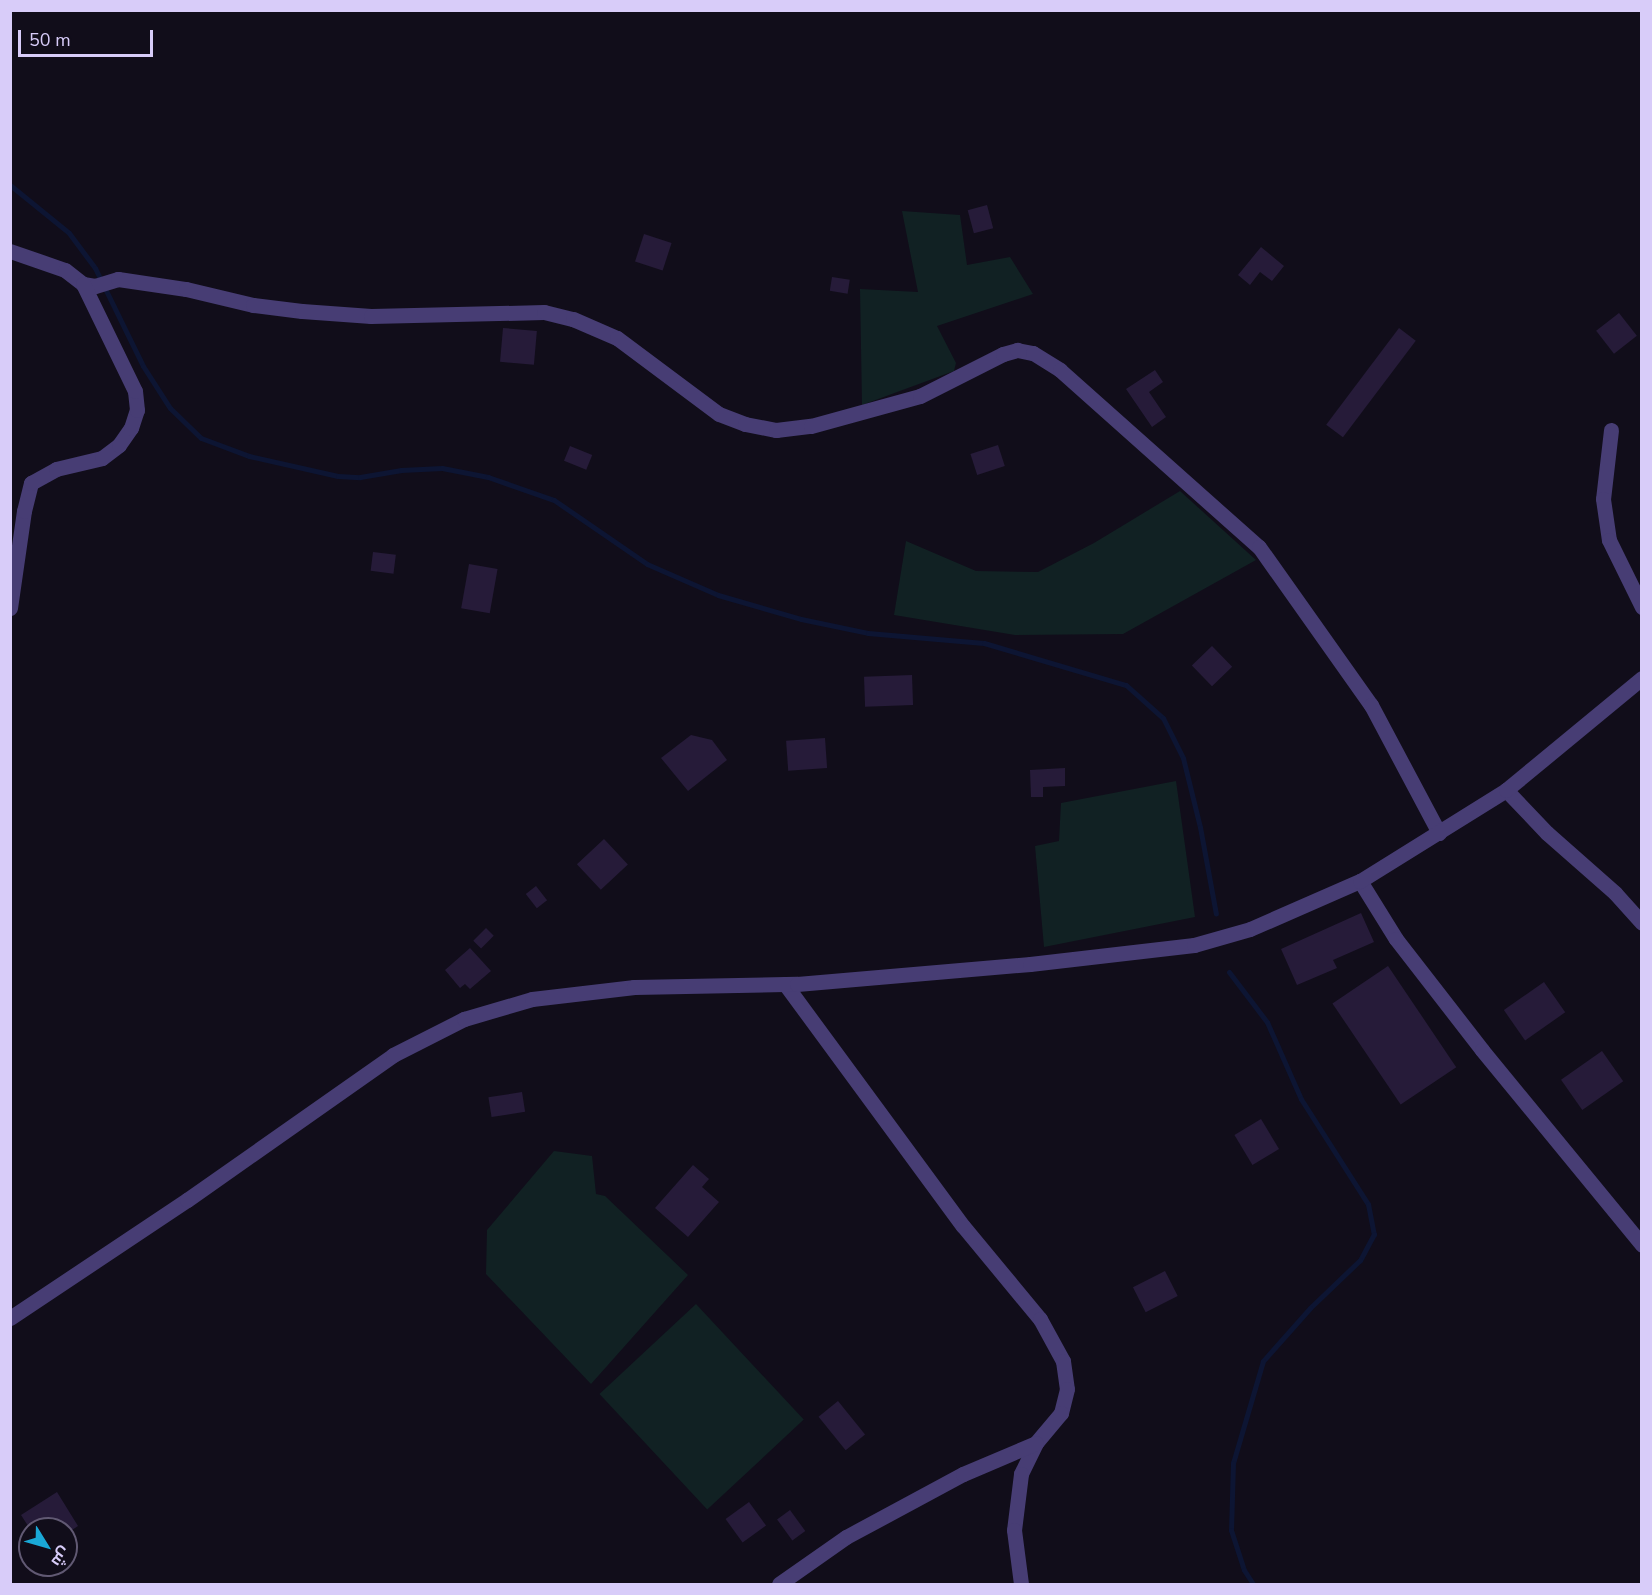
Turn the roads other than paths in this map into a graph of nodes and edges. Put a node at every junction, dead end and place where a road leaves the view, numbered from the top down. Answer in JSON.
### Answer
{"nodes":[{"id":1,"x":10,"y":251,"type":"edge"},
{"id":2,"x":89,"y":285,"type":"junction"},
{"id":3,"x":1611,"y":430,"type":"dead end"},
{"id":4,"x":1641,"y":607,"type":"edge"},
{"id":5,"x":10,"y":608,"type":"edge"},
{"id":6,"x":1641,"y":678,"type":"edge"},
{"id":7,"x":1506,"y":790,"type":"junction"},
{"id":8,"x":1439,"y":833,"type":"junction"},
{"id":9,"x":1360,"y":881,"type":"junction"},
{"id":10,"x":1641,"y":922,"type":"edge"},
{"id":11,"x":785,"y":984,"type":"junction"},
{"id":12,"x":1641,"y":1245,"type":"edge"},
{"id":13,"x":10,"y":1318,"type":"edge"},
{"id":14,"x":1036,"y":1443,"type":"junction"},
{"id":15,"x":779,"y":1584,"type":"edge"},
{"id":16,"x":1021,"y":1584,"type":"edge"}],
"edges":[{"from":1,"to":2,"type":"street"},
{"from":2,"to":5,"type":"street"},
{"from":2,"to":8,"type":"street"},
{"from":3,"to":4,"type":"street"},
{"from":6,"to":7,"type":"street"},
{"from":7,"to":8,"type":"street"},
{"from":7,"to":10,"type":"street"},
{"from":8,"to":9,"type":"street"},
{"from":9,"to":11,"type":"street"},
{"from":9,"to":12,"type":"street"},
{"from":11,"to":13,"type":"street"},
{"from":11,"to":14,"type":"street"},
{"from":14,"to":15,"type":"street"},
{"from":14,"to":16,"type":"street"}]}
